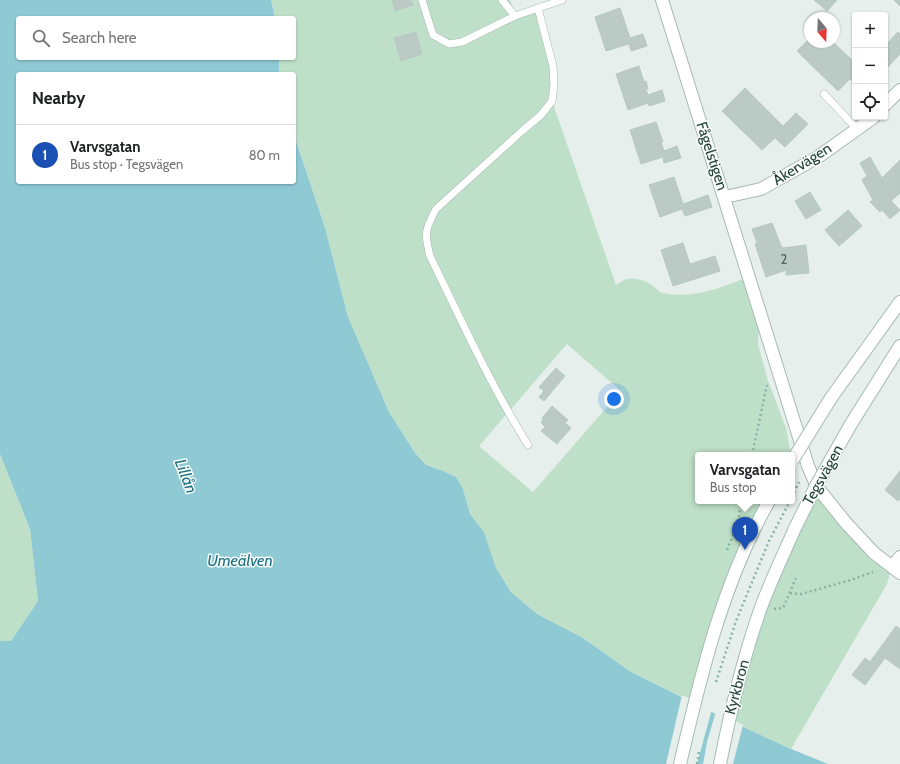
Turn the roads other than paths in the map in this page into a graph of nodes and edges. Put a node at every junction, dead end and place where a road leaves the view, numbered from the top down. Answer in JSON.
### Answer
{"nodes":[{"id":1,"x":422,"y":0,"type":"edge"},
{"id":2,"x":502,"y":0,"type":"edge"},
{"id":3,"x":562,"y":0,"type":"edge"},
{"id":4,"x":662,"y":0,"type":"edge"},
{"id":5,"x":538,"y":8,"type":"junction"},
{"id":6,"x":515,"y":16,"type":"junction"},
{"id":7,"x":900,"y":90,"type":"edge"},
{"id":8,"x":824,"y":94,"type":"dead end"},
{"id":9,"x":888,"y":102,"type":"edge"},
{"id":10,"x":870,"y":120,"type":"edge"},
{"id":11,"x":857,"y":129,"type":"junction"},
{"id":12,"x":725,"y":198,"type":"junction"},
{"id":13,"x":900,"y":302,"type":"edge"},
{"id":14,"x":900,"y":346,"type":"edge"},
{"id":15,"x":528,"y":445,"type":"dead end"},
{"id":16,"x":795,"y":456,"type":"edge"},
{"id":17,"x":767,"y":505,"type":"edge"},
{"id":18,"x":900,"y":557,"type":"edge"},
{"id":19,"x":896,"y":570,"type":"edge"},
{"id":20,"x":759,"y":611,"type":"joint"},
{"id":21,"x":680,"y":764,"type":"edge"},
{"id":22,"x":720,"y":764,"type":"edge"}],
"edges":[{"from":1,"to":6,"type":"lane"},
{"from":2,"to":6,"type":"lane"},
{"from":3,"to":5,"type":"lane"},
{"from":4,"to":12,"type":"street","name":"Fågelstigen"},
{"from":5,"to":6,"type":"lane"},
{"from":5,"to":15,"type":"lane"},
{"from":7,"to":9,"type":"street"},
{"from":8,"to":11,"type":"lane"},
{"from":10,"to":11,"type":"street","name":"Åkervägen"},
{"from":11,"to":12,"type":"street","name":"Åkervägen"},
{"from":12,"to":19,"type":"street","name":"Fågelstigen"},
{"from":13,"to":16,"type":"street","bridge":true},
{"from":14,"to":20,"type":"street","name":"Tegsvägen","bridge":true},
{"from":17,"to":21,"type":"street"},
{"from":18,"to":19,"type":"street"},
{"from":20,"to":22,"type":"street","name":"Kyrkbron"}]}
